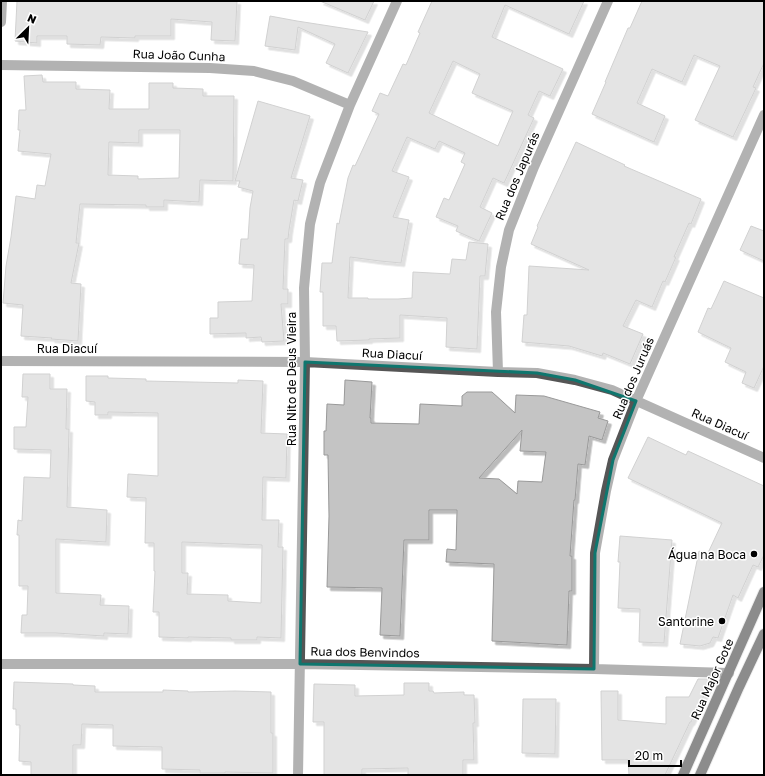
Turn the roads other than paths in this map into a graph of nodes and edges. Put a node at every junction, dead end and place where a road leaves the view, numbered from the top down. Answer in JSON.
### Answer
{"nodes":[{"id":1,"x":2,"y":1,"type":"edge"},
{"id":2,"x":397,"y":1,"type":"edge"},
{"id":3,"x":608,"y":1,"type":"edge"},
{"id":4,"x":1,"y":22,"type":"edge"},
{"id":5,"x":1,"y":64,"type":"edge"},
{"id":6,"x":350,"y":105,"type":"junction"},
{"id":7,"x":764,"y":115,"type":"edge"},
{"id":8,"x":1,"y":361,"type":"edge"},
{"id":9,"x":305,"y":362,"type":"junction"},
{"id":10,"x":498,"y":372,"type":"junction"},
{"id":11,"x":636,"y":401,"type":"junction"},
{"id":12,"x":764,"y":458,"type":"edge"},
{"id":13,"x":764,"y":592,"type":"edge"},
{"id":14,"x":764,"y":634,"type":"edge"},
{"id":15,"x":1,"y":664,"type":"edge"},
{"id":16,"x":300,"y":664,"type":"junction"},
{"id":17,"x":594,"y":669,"type":"junction"},
{"id":18,"x":729,"y":673,"type":"junction"},
{"id":19,"x":298,"y":775,"type":"edge"},
{"id":20,"x":683,"y":775,"type":"edge"},
{"id":21,"x":700,"y":775,"type":"edge"}],
"edges":[{"from":1,"to":4,"type":"street"},
{"from":2,"to":6,"type":"street","name":"Rua Nito de Deus Vieira"},
{"from":3,"to":10,"type":"street","name":"Rua dos Japurás"},
{"from":5,"to":6,"type":"street","name":"Rua João Cunha"},
{"from":6,"to":9,"type":"street","name":"Rua Nito de Deus Vieira"},
{"from":7,"to":11,"type":"street","name":"Rua dos Juruás"},
{"from":8,"to":9,"type":"street","name":"Rua Diacuí"},
{"from":9,"to":10,"type":"street","name":"Rua Diacuí"},
{"from":9,"to":16,"type":"street","name":"Rua Nito de Deus Vieira"},
{"from":10,"to":11,"type":"street","name":"Rua Diacuí"},
{"from":11,"to":12,"type":"street","name":"Rua Diacuí"},
{"from":11,"to":17,"type":"street","name":"Rua dos Juruás"},
{"from":13,"to":18,"type":"main road","name":"Rua Major Gote"},
{"from":14,"to":21,"type":"main road"},
{"from":15,"to":16,"type":"street","name":"Rua dos Benvindos"},
{"from":16,"to":17,"type":"street","name":"Rua dos Benvindos"},
{"from":16,"to":19,"type":"street","name":"Rua Nito de Deus Vieira"},
{"from":17,"to":18,"type":"street","name":"Rua dos Benvindos"},
{"from":18,"to":20,"type":"main road","name":"Rua Major Gote"}]}
